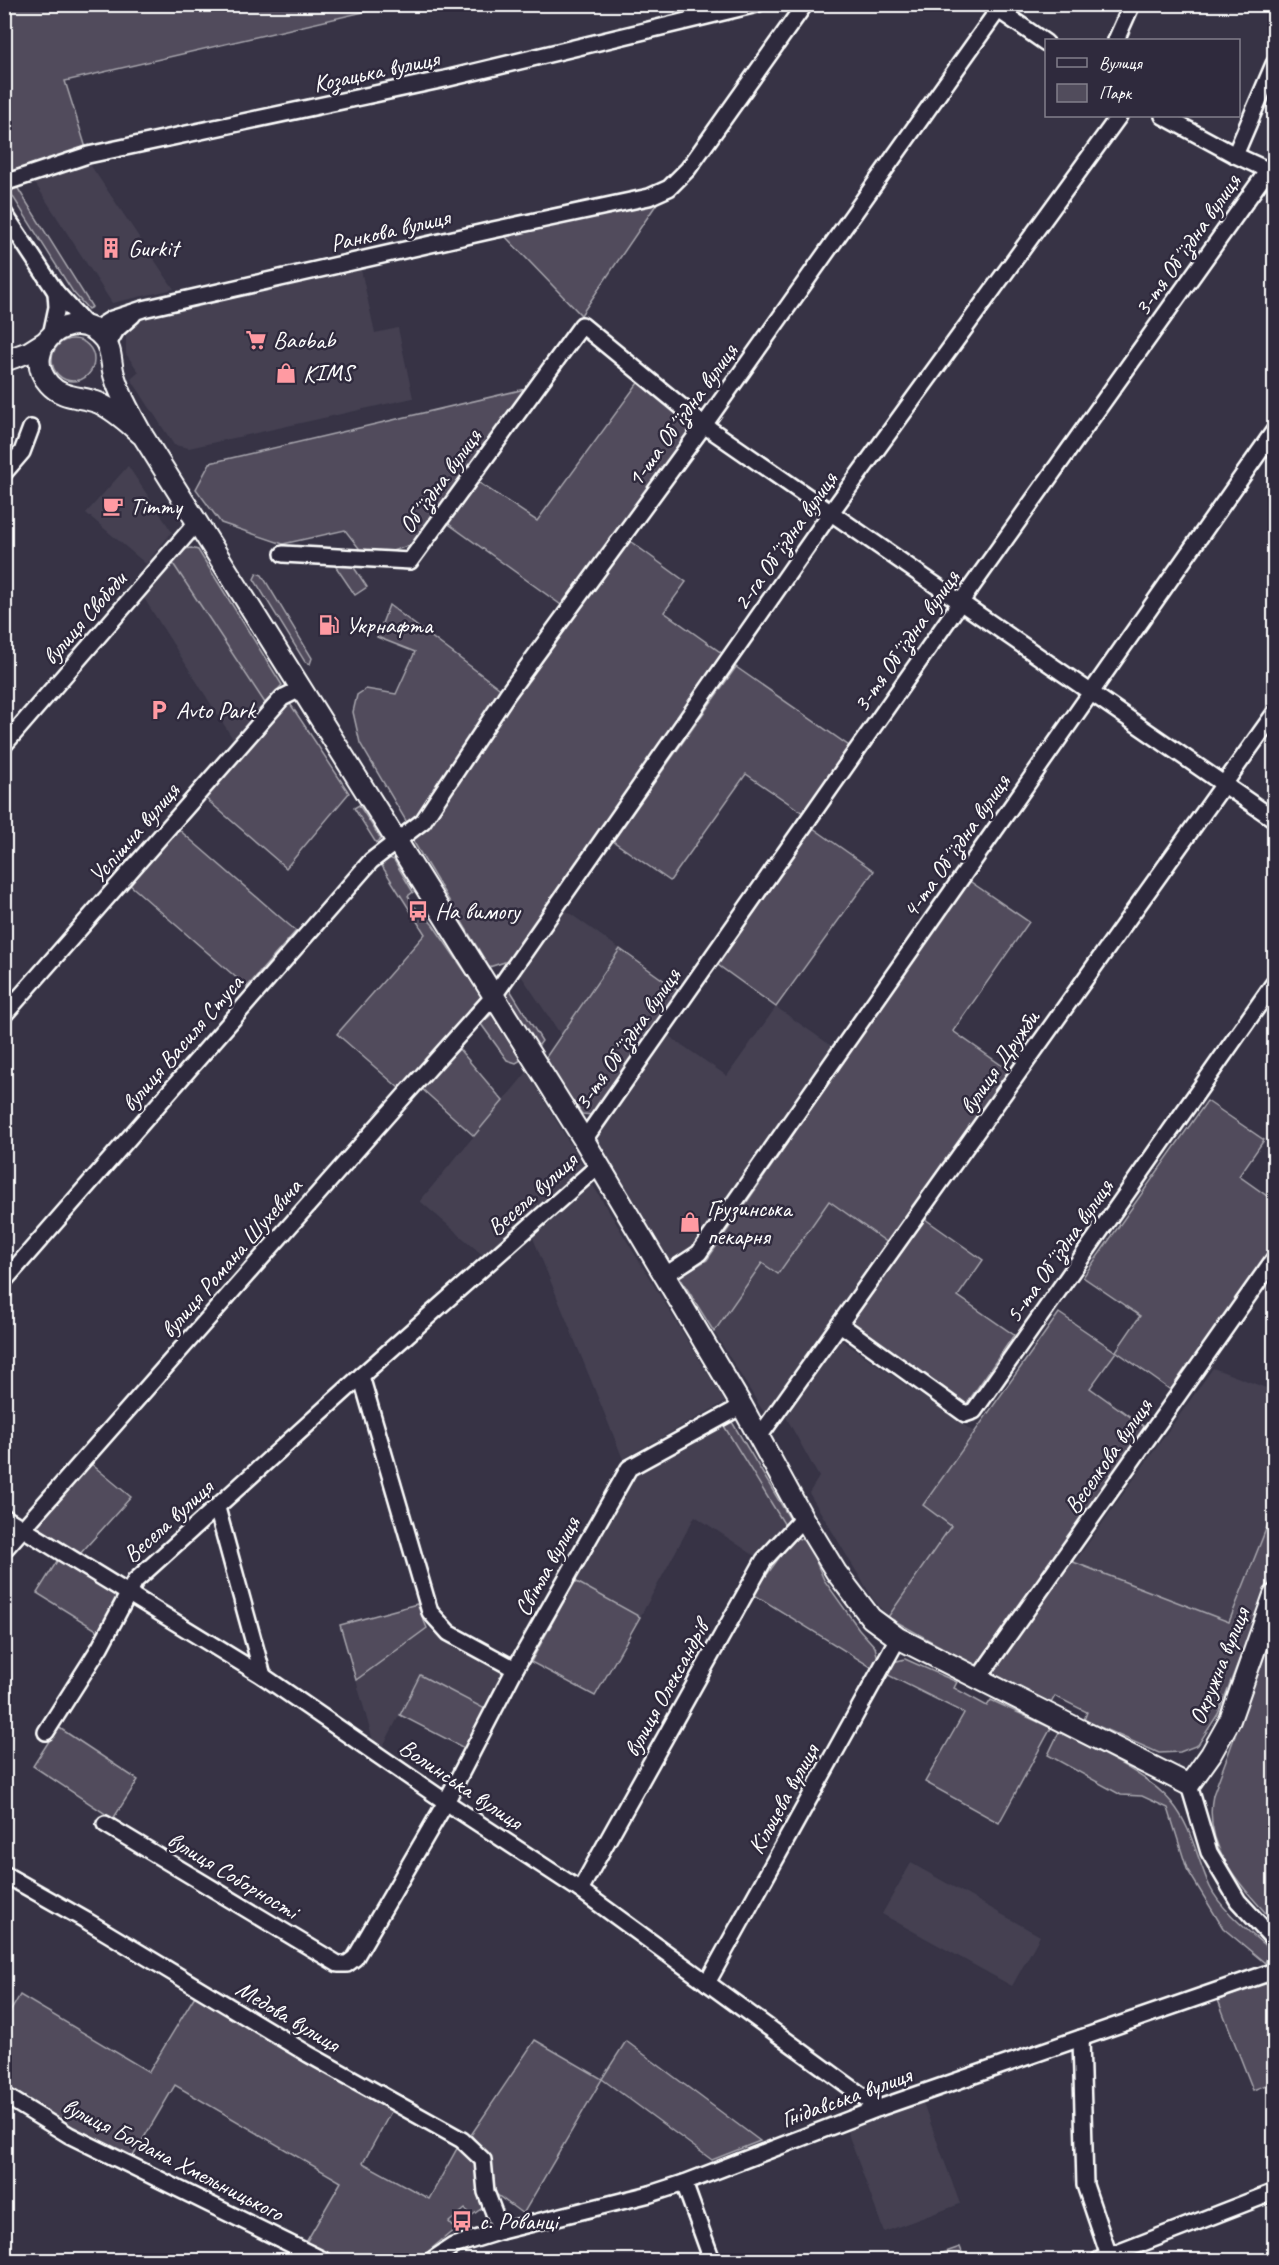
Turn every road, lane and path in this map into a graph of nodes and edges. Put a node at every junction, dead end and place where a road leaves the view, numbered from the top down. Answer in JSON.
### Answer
{"nodes":[{"id":1,"x":757,"y":4,"type":"edge"},
{"id":2,"x":805,"y":4,"type":"edge"},
{"id":3,"x":1132,"y":4,"type":"edge"},
{"id":4,"x":994,"y":7,"type":"edge"},
{"id":5,"x":1116,"y":39,"type":"edge"},
{"id":6,"x":1045,"y":43,"type":"edge"},
{"id":7,"x":1275,"y":64,"type":"edge"},
{"id":8,"x":1118,"y":117,"type":"edge"},
{"id":9,"x":1165,"y":117,"type":"edge"},
{"id":10,"x":1235,"y":155,"type":"junction"},
{"id":11,"x":1271,"y":171,"type":"edge"},
{"id":12,"x":4,"y":183,"type":"edge"},
{"id":13,"x":4,"y":213,"type":"edge"},
{"id":14,"x":56,"y":292,"type":"junction"},
{"id":15,"x":143,"y":309,"type":"junction"},
{"id":16,"x":91,"y":328,"type":"junction"},
{"id":17,"x":48,"y":338,"type":"junction"},
{"id":18,"x":108,"y":344,"type":"junction"},
{"id":19,"x":4,"y":361,"type":"edge"},
{"id":20,"x":112,"y":364,"type":"junction"},
{"id":21,"x":4,"y":366,"type":"edge"},
{"id":22,"x":45,"y":379,"type":"junction"},
{"id":23,"x":77,"y":397,"type":"junction"},
{"id":24,"x":704,"y":425,"type":"junction"},
{"id":25,"x":31,"y":428,"type":"dead end"},
{"id":26,"x":1275,"y":431,"type":"edge"},
{"id":27,"x":143,"y":436,"type":"junction"},
{"id":28,"x":4,"y":472,"type":"edge"},
{"id":29,"x":832,"y":512,"type":"junction"},
{"id":30,"x":198,"y":521,"type":"junction"},
{"id":31,"x":283,"y":554,"type":"dead end"},
{"id":32,"x":960,"y":603,"type":"junction"},
{"id":33,"x":302,"y":688,"type":"junction"},
{"id":34,"x":1092,"y":691,"type":"junction"},
{"id":35,"x":1275,"y":714,"type":"edge"},
{"id":36,"x":4,"y":745,"type":"edge"},
{"id":37,"x":1223,"y":785,"type":"junction"},
{"id":38,"x":1275,"y":819,"type":"edge"},
{"id":39,"x":397,"y":840,"type":"junction"},
{"id":40,"x":1275,"y":983,"type":"edge"},
{"id":41,"x":493,"y":997,"type":"junction"},
{"id":42,"x":4,"y":1015,"type":"edge"},
{"id":43,"x":584,"y":1140,"type":"junction"},
{"id":44,"x":599,"y":1165,"type":"junction"},
{"id":45,"x":1275,"y":1259,"type":"edge"},
{"id":46,"x":664,"y":1276,"type":"junction"},
{"id":47,"x":4,"y":1281,"type":"edge"},
{"id":48,"x":840,"y":1324,"type":"junction"},
{"id":49,"x":361,"y":1376,"type":"junction"},
{"id":50,"x":742,"y":1406,"type":"junction"},
{"id":51,"x":759,"y":1437,"type":"junction"},
{"id":52,"x":217,"y":1508,"type":"junction"},
{"id":53,"x":4,"y":1517,"type":"edge"},
{"id":54,"x":802,"y":1518,"type":"junction"},
{"id":55,"x":23,"y":1528,"type":"junction"},
{"id":56,"x":4,"y":1550,"type":"edge"},
{"id":57,"x":128,"y":1592,"type":"junction"},
{"id":58,"x":1275,"y":1595,"type":"edge"},
{"id":59,"x":898,"y":1638,"type":"junction"},
{"id":60,"x":515,"y":1669,"type":"junction"},
{"id":61,"x":263,"y":1676,"type":"junction"},
{"id":62,"x":978,"y":1679,"type":"junction"},
{"id":63,"x":46,"y":1732,"type":"dead end"},
{"id":64,"x":1189,"y":1785,"type":"junction"},
{"id":65,"x":446,"y":1802,"type":"junction"},
{"id":66,"x":105,"y":1824,"type":"dead end"},
{"id":67,"x":4,"y":1874,"type":"edge"},
{"id":68,"x":580,"y":1890,"type":"junction"},
{"id":69,"x":1275,"y":1941,"type":"edge"},
{"id":70,"x":338,"y":1964,"type":"joint"},
{"id":71,"x":1275,"y":1971,"type":"edge"},
{"id":72,"x":707,"y":1983,"type":"junction"},
{"id":73,"x":1080,"y":2038,"type":"junction"},
{"id":74,"x":4,"y":2095,"type":"edge"},
{"id":75,"x":879,"y":2108,"type":"junction"},
{"id":76,"x":684,"y":2183,"type":"junction"},
{"id":77,"x":1275,"y":2192,"type":"edge"},
{"id":78,"x":501,"y":2231,"type":"junction"},
{"id":79,"x":1104,"y":2258,"type":"edge"},
{"id":80,"x":323,"y":2260,"type":"edge"},
{"id":81,"x":432,"y":2260,"type":"edge"},
{"id":82,"x":712,"y":2260,"type":"edge"}],
"edges":[{"from":1,"to":12,"type":"street","name":"Козацька вулиця"},
{"from":2,"to":15,"type":"street","name":"Ранкова вулиця"},
{"from":3,"to":5,"type":"street"},
{"from":4,"to":6,"type":"street"},
{"from":4,"to":24,"type":"street","name":"1-ша Обʼїздна вулиця"},
{"from":7,"to":10,"type":"street"},
{"from":8,"to":29,"type":"street","name":"2-га Обʼїздна вулиця"},
{"from":9,"to":10,"type":"street"},
{"from":10,"to":11,"type":"street"},
{"from":11,"to":32,"type":"street","name":"3-тя Обʼїздна вулиця"},
{"from":13,"to":14,"type":"street"},
{"from":14,"to":16,"type":"street"},
{"from":14,"to":17,"type":"street"},
{"from":15,"to":16,"type":"street","name":"Ранкова вулиця"},
{"from":15,"to":18,"type":"street","name":"Ранкова вулиця"},
{"from":16,"to":17,"type":"main road"},
{"from":16,"to":18,"type":"main road"},
{"from":17,"to":19,"type":"main road"},
{"from":17,"to":22,"type":"main road"},
{"from":18,"to":20,"type":"main road"},
{"from":20,"to":23,"type":"main road"},
{"from":20,"to":27,"type":"main road"},
{"from":21,"to":22,"type":"main road"},
{"from":22,"to":23,"type":"main road"},
{"from":23,"to":27,"type":"main road"},
{"from":24,"to":29,"type":"street"},
{"from":24,"to":31,"type":"street","name":"Обʼїздна вулиця"},
{"from":24,"to":39,"type":"street","name":"1-ша Обʼїздна вулиця"},
{"from":25,"to":28,"type":"street"},
{"from":26,"to":34,"type":"street","name":"4-та Обʼїздна вулиця"},
{"from":27,"to":30,"type":"main road"},
{"from":29,"to":32,"type":"street"},
{"from":29,"to":41,"type":"street","name":"2-га Обʼїздна вулиця"},
{"from":30,"to":33,"type":"main road"},
{"from":30,"to":36,"type":"street","name":"вулиця Свободи"},
{"from":32,"to":34,"type":"street"},
{"from":32,"to":43,"type":"street","name":"3-тя Обʼїздна вулиця"},
{"from":33,"to":39,"type":"main road"},
{"from":33,"to":42,"type":"street","name":"Успішна вулиця"},
{"from":34,"to":37,"type":"street"},
{"from":34,"to":46,"type":"street","name":"4-та Обʼїздна вулиця"},
{"from":35,"to":37,"type":"street","name":"вулиця Дружби"},
{"from":37,"to":38,"type":"street"},
{"from":37,"to":48,"type":"street","name":"вулиця Дружби"},
{"from":39,"to":41,"type":"main road"},
{"from":39,"to":47,"type":"street","name":"вулиця Василя Стуса"},
{"from":40,"to":48,"type":"street","name":"5-та Обʼїздна вулиця"},
{"from":41,"to":43,"type":"main road"},
{"from":41,"to":55,"type":"street","name":"вулиця Романа Шухевича"},
{"from":43,"to":44,"type":"main road"},
{"from":44,"to":46,"type":"main road"},
{"from":44,"to":49,"type":"street","name":"Весела вулиця"},
{"from":45,"to":62,"type":"street","name":"Веселкова вулиця"},
{"from":46,"to":50,"type":"main road"},
{"from":48,"to":51,"type":"street","name":"вулиця Дружби"},
{"from":49,"to":52,"type":"street","name":"Весела вулиця"},
{"from":49,"to":60,"type":"street"},
{"from":50,"to":51,"type":"main road"},
{"from":50,"to":60,"type":"street","name":"Світла вулиця"},
{"from":51,"to":54,"type":"main road"},
{"from":52,"to":57,"type":"street","name":"Весела вулиця"},
{"from":52,"to":61,"type":"street"},
{"from":53,"to":55,"type":"street","name":"Волинська вулиця"},
{"from":54,"to":59,"type":"main road"},
{"from":54,"to":68,"type":"street","name":"вулиця Олександрів"},
{"from":55,"to":56,"type":"street","name":"вулиця Романа Шухевича"},
{"from":55,"to":57,"type":"street","name":"Волинська вулиця"},
{"from":57,"to":61,"type":"street","name":"Волинська вулиця"},
{"from":57,"to":63,"type":"street","name":"Весела вулиця"},
{"from":58,"to":64,"type":"main road","name":"Окружна вулиця"},
{"from":59,"to":62,"type":"main road"},
{"from":59,"to":72,"type":"street","name":"Кільцева вулиця"},
{"from":60,"to":65,"type":"street","name":"Світла вулиця"},
{"from":61,"to":65,"type":"street","name":"Волинська вулиця"},
{"from":62,"to":64,"type":"main road"},
{"from":64,"to":69,"type":"street"},
{"from":65,"to":68,"type":"street","name":"Волинська вулиця"},
{"from":65,"to":70,"type":"street","name":"Світла вулиця"},
{"from":66,"to":70,"type":"street","name":"вулиця Соборності"},
{"from":67,"to":78,"type":"street","name":"Медова вулиця"},
{"from":68,"to":72,"type":"street","name":"Волинська вулиця"},
{"from":71,"to":73,"type":"street","name":"Гнідавська вулиця"},
{"from":72,"to":75,"type":"street","name":"Волинська вулиця"},
{"from":73,"to":75,"type":"street","name":"Гнідавська вулиця"},
{"from":73,"to":79,"type":"street"},
{"from":74,"to":80,"type":"street","name":"вулиця Богдана Хмельницького"},
{"from":75,"to":76,"type":"street","name":"Гнідавська вулиця"},
{"from":76,"to":78,"type":"street","name":"Гнідавська вулиця"},
{"from":76,"to":82,"type":"street"},
{"from":77,"to":79,"type":"street"},
{"from":78,"to":81,"type":"street","name":"Гнідавська вулиця"}]}
